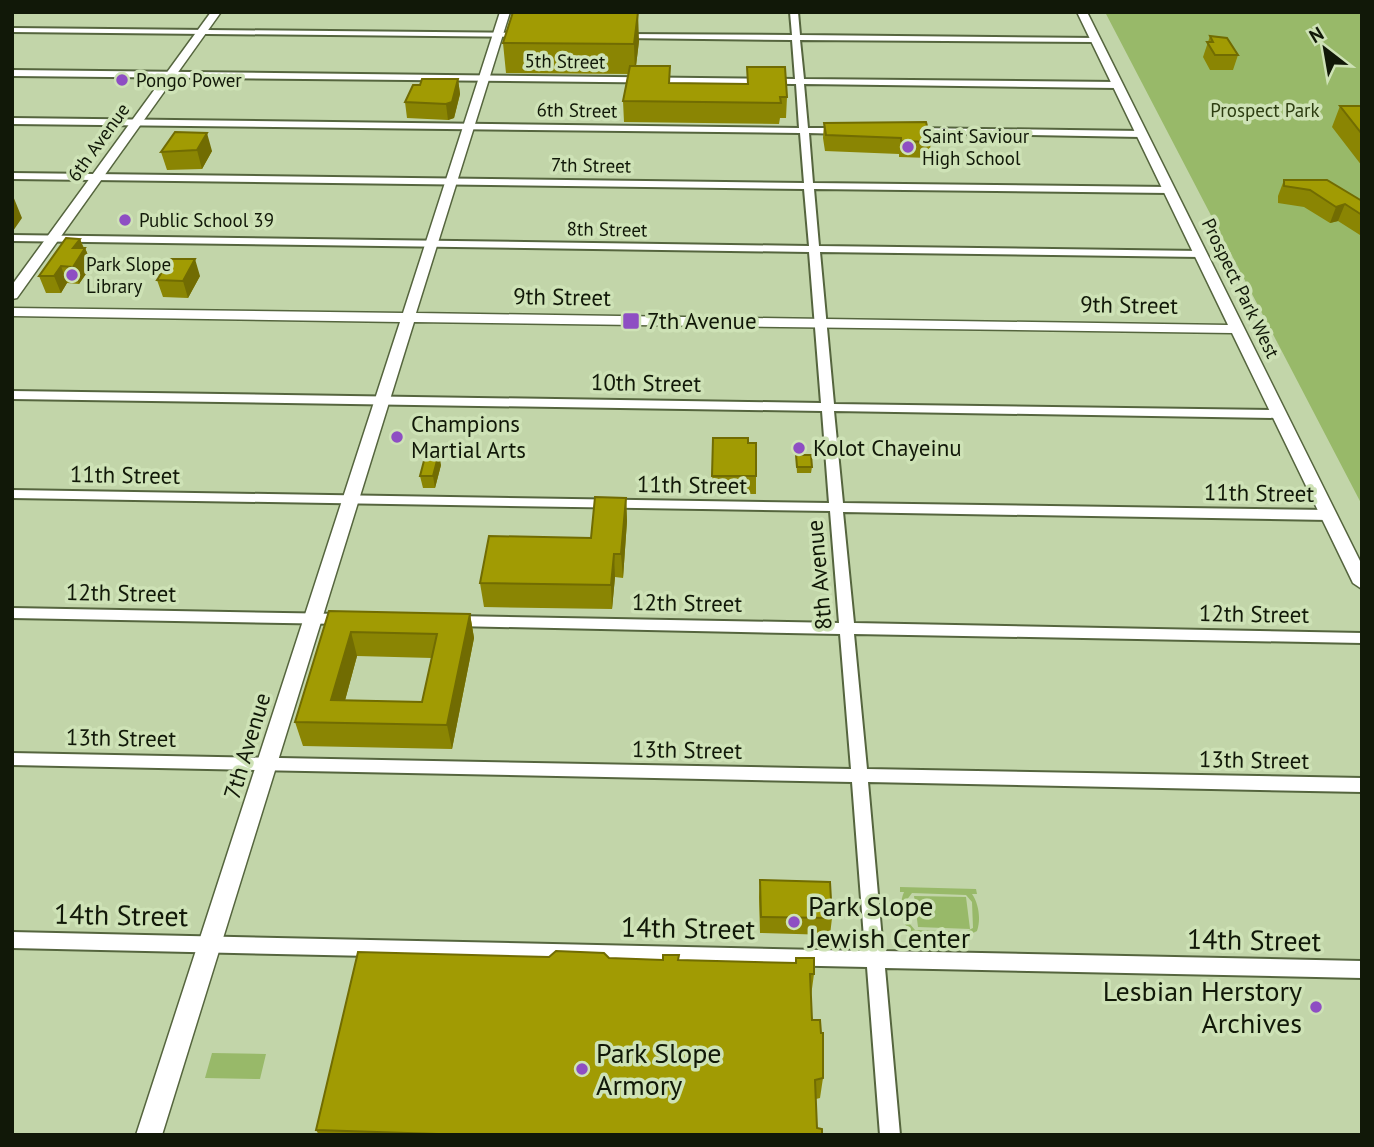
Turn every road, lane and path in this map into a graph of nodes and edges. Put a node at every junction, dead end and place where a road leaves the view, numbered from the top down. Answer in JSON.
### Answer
{"nodes":[{"id":1,"x":216,"y":12,"type":"edge"},
{"id":2,"x":505,"y":12,"type":"edge"},
{"id":3,"x":793,"y":12,"type":"edge"},
{"id":4,"x":1082,"y":12,"type":"edge"},
{"id":5,"x":12,"y":30,"type":"edge"},
{"id":6,"x":202,"y":32,"type":"junction"},
{"id":7,"x":498,"y":34,"type":"junction"},
{"id":8,"x":537,"y":35,"type":"edge"},
{"id":9,"x":606,"y":36,"type":"edge"},
{"id":10,"x":796,"y":37,"type":"junction"},
{"id":11,"x":1096,"y":40,"type":"junction"},
{"id":12,"x":12,"y":73,"type":"edge"},
{"id":13,"x":171,"y":74,"type":"junction"},
{"id":14,"x":484,"y":78,"type":"junction"},
{"id":15,"x":799,"y":81,"type":"junction"},
{"id":16,"x":1117,"y":85,"type":"junction"},
{"id":17,"x":12,"y":121,"type":"edge"},
{"id":18,"x":137,"y":122,"type":"junction"},
{"id":19,"x":469,"y":126,"type":"junction"},
{"id":20,"x":803,"y":130,"type":"junction"},
{"id":21,"x":857,"y":131,"type":"edge"},
{"id":22,"x":898,"y":131,"type":"edge"},
{"id":23,"x":1142,"y":134,"type":"junction"},
{"id":24,"x":12,"y":176,"type":"edge"},
{"id":25,"x":97,"y":177,"type":"junction"},
{"id":26,"x":452,"y":181,"type":"junction"},
{"id":27,"x":808,"y":186,"type":"junction"},
{"id":28,"x":1169,"y":190,"type":"junction"},
{"id":29,"x":12,"y":238,"type":"edge"},
{"id":30,"x":52,"y":239,"type":"junction"},
{"id":31,"x":432,"y":244,"type":"junction"},
{"id":32,"x":814,"y":249,"type":"junction"},
{"id":33,"x":1201,"y":254,"type":"junction"},
{"id":34,"x":12,"y":295,"type":"edge"},
{"id":35,"x":12,"y":312,"type":"edge"},
{"id":36,"x":408,"y":317,"type":"junction"},
{"id":37,"x":820,"y":323,"type":"junction"},
{"id":38,"x":1238,"y":329,"type":"junction"},
{"id":39,"x":12,"y":395,"type":"edge"},
{"id":40,"x":382,"y":401,"type":"junction"},
{"id":41,"x":827,"y":407,"type":"junction"},
{"id":42,"x":1279,"y":414,"type":"junction"},
{"id":43,"x":12,"y":495,"type":"edge"},
{"id":44,"x":351,"y":500,"type":"junction"},
{"id":45,"x":836,"y":508,"type":"junction"},
{"id":46,"x":1329,"y":515,"type":"junction"},
{"id":47,"x":1362,"y":583,"type":"edge"},
{"id":48,"x":12,"y":613,"type":"edge"},
{"id":49,"x":312,"y":619,"type":"junction"},
{"id":50,"x":360,"y":620,"type":"edge"},
{"id":51,"x":444,"y":621,"type":"edge"},
{"id":52,"x":846,"y":629,"type":"junction"},
{"id":53,"x":1362,"y":639,"type":"edge"},
{"id":54,"x":12,"y":759,"type":"edge"},
{"id":55,"x":267,"y":764,"type":"junction"},
{"id":56,"x":859,"y":776,"type":"junction"},
{"id":57,"x":1362,"y":785,"type":"edge"},
{"id":58,"x":12,"y":940,"type":"edge"},
{"id":59,"x":209,"y":945,"type":"junction"},
{"id":60,"x":875,"y":960,"type":"junction"},
{"id":61,"x":1362,"y":970,"type":"edge"},
{"id":62,"x":149,"y":1135,"type":"edge"},
{"id":63,"x":890,"y":1135,"type":"edge"}],
"edges":[{"from":1,"to":6,"type":"street","name":"6th Avenue"},
{"from":2,"to":7,"type":"street","name":"7th Avenue"},
{"from":3,"to":10,"type":"street","name":"8th Avenue"},
{"from":4,"to":11,"type":"street","name":"Prospect Park West"},
{"from":5,"to":6,"type":"street"},
{"from":6,"to":7,"type":"street"},
{"from":6,"to":13,"type":"street","name":"6th Avenue"},
{"from":7,"to":8,"type":"street"},
{"from":7,"to":14,"type":"street","name":"7th Avenue"},
{"from":9,"to":10,"type":"street"},
{"from":10,"to":11,"type":"street"},
{"from":10,"to":15,"type":"street","name":"8th Avenue"},
{"from":11,"to":16,"type":"street","name":"Prospect Park West"},
{"from":12,"to":13,"type":"street","name":"5th Street"},
{"from":13,"to":14,"type":"street","name":"5th Street"},
{"from":13,"to":18,"type":"street","name":"6th Avenue"},
{"from":14,"to":15,"type":"street","name":"5th Street"},
{"from":14,"to":19,"type":"street","name":"7th Avenue"},
{"from":15,"to":16,"type":"street","name":"5th Street"},
{"from":15,"to":20,"type":"street","name":"8th Avenue"},
{"from":16,"to":23,"type":"street","name":"Prospect Park West"},
{"from":17,"to":18,"type":"street","name":"6th Street"},
{"from":18,"to":19,"type":"street","name":"6th Street"},
{"from":18,"to":25,"type":"street","name":"6th Avenue"},
{"from":19,"to":20,"type":"street","name":"6th Street"},
{"from":19,"to":26,"type":"street","name":"7th Avenue"},
{"from":20,"to":21,"type":"street","name":"6th Street"},
{"from":20,"to":27,"type":"street","name":"8th Avenue"},
{"from":22,"to":23,"type":"street"},
{"from":23,"to":28,"type":"street","name":"Prospect Park West"},
{"from":24,"to":25,"type":"street","name":"7th Street"},
{"from":25,"to":26,"type":"street","name":"7th Street"},
{"from":25,"to":30,"type":"street","name":"6th Avenue"},
{"from":26,"to":27,"type":"street","name":"7th Street"},
{"from":26,"to":31,"type":"street","name":"7th Avenue"},
{"from":27,"to":28,"type":"street","name":"7th Street"},
{"from":27,"to":32,"type":"street","name":"8th Avenue"},
{"from":28,"to":33,"type":"street","name":"Prospect Park West"},
{"from":29,"to":30,"type":"street","name":"8th Street"},
{"from":30,"to":31,"type":"street","name":"8th Street"},
{"from":30,"to":34,"type":"street","name":"6th Avenue"},
{"from":31,"to":32,"type":"street","name":"8th Street"},
{"from":31,"to":36,"type":"street","name":"7th Avenue"},
{"from":32,"to":33,"type":"street","name":"8th Street"},
{"from":32,"to":37,"type":"street","name":"8th Avenue"},
{"from":33,"to":38,"type":"street","name":"Prospect Park West"},
{"from":35,"to":36,"type":"street","name":"9th Street"},
{"from":36,"to":37,"type":"street","name":"9th Street"},
{"from":36,"to":40,"type":"street","name":"7th Avenue"},
{"from":37,"to":38,"type":"street","name":"9th Street"},
{"from":37,"to":41,"type":"street","name":"8th Avenue"},
{"from":38,"to":42,"type":"street","name":"Prospect Park West"},
{"from":39,"to":40,"type":"street","name":"10th Street"},
{"from":40,"to":41,"type":"street","name":"10th Street"},
{"from":40,"to":44,"type":"street","name":"7th Avenue"},
{"from":41,"to":42,"type":"street","name":"10th Street"},
{"from":41,"to":45,"type":"street","name":"8th Avenue"},
{"from":42,"to":46,"type":"street","name":"Prospect Park West"},
{"from":43,"to":44,"type":"street","name":"11th Street"},
{"from":44,"to":45,"type":"street","name":"11th Street"},
{"from":44,"to":49,"type":"street","name":"7th Avenue"},
{"from":45,"to":46,"type":"street","name":"11th Street"},
{"from":45,"to":52,"type":"street","name":"8th Avenue"},
{"from":46,"to":47,"type":"street","name":"Prospect Park West"},
{"from":48,"to":49,"type":"street","name":"12th Street"},
{"from":49,"to":50,"type":"street","name":"12th Street"},
{"from":49,"to":55,"type":"street","name":"7th Avenue"},
{"from":51,"to":52,"type":"street","name":"12th Street"},
{"from":52,"to":53,"type":"street","name":"12th Street"},
{"from":52,"to":56,"type":"street","name":"8th Avenue"},
{"from":54,"to":55,"type":"street","name":"13th Street"},
{"from":55,"to":56,"type":"street","name":"13th Street"},
{"from":55,"to":59,"type":"street","name":"7th Avenue"},
{"from":56,"to":57,"type":"street","name":"13th Street"},
{"from":56,"to":60,"type":"street","name":"8th Avenue"},
{"from":58,"to":59,"type":"street","name":"14th Street"},
{"from":59,"to":60,"type":"street","name":"14th Street"},
{"from":59,"to":62,"type":"street","name":"7th Avenue"},
{"from":60,"to":61,"type":"street","name":"14th Street"},
{"from":60,"to":63,"type":"street","name":"8th Avenue"}]}
